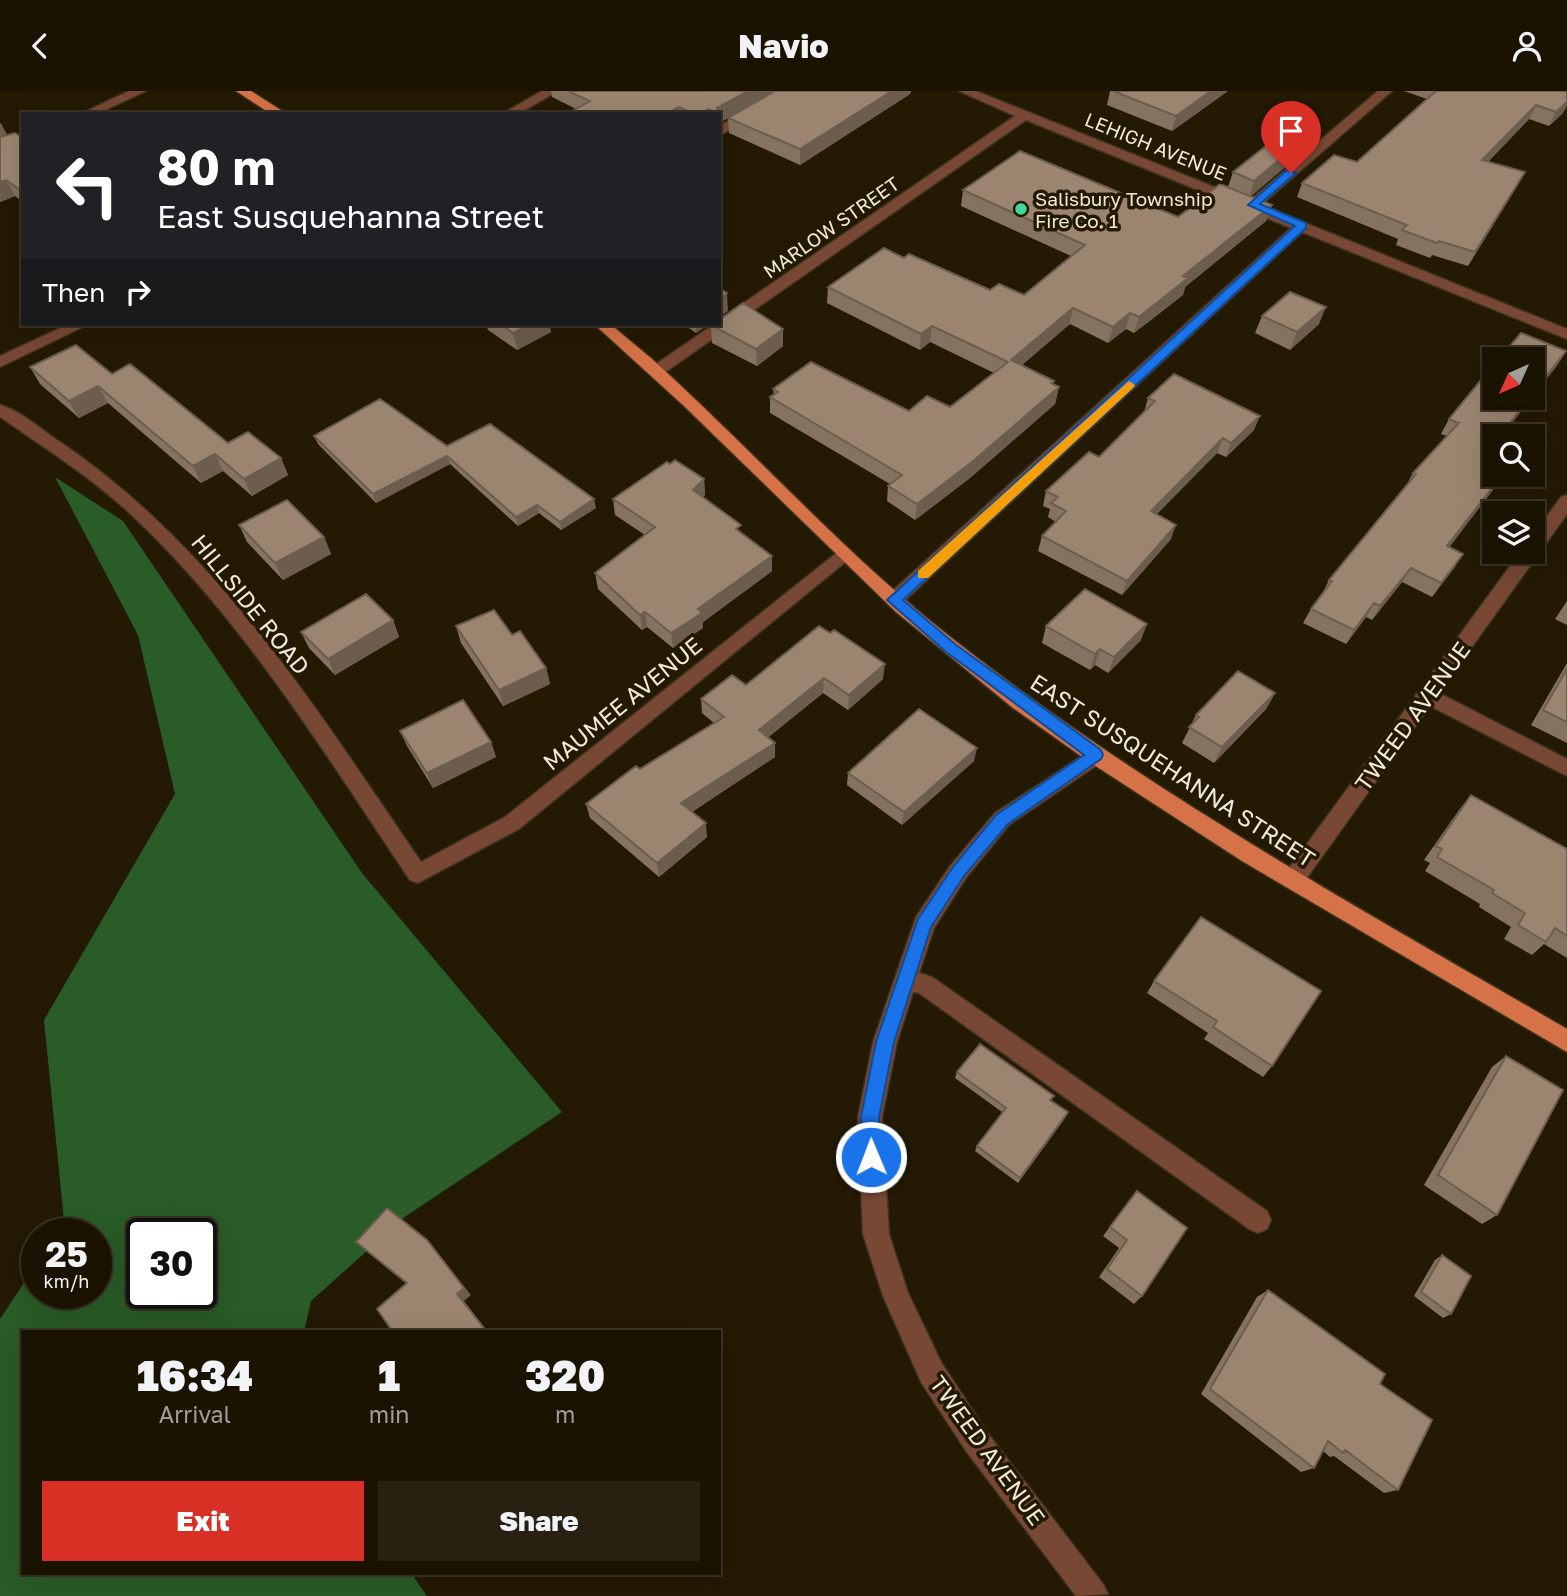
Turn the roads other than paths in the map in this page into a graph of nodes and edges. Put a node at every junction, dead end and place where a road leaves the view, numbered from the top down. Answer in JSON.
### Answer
{"nodes":[{"id":1,"x":140,"y":91,"type":"edge"},
{"id":2,"x":242,"y":91,"type":"edge"},
{"id":3,"x":552,"y":91,"type":"edge"},
{"id":4,"x":790,"y":91,"type":"edge"},
{"id":5,"x":966,"y":91,"type":"edge"},
{"id":6,"x":1386,"y":91,"type":"edge"},
{"id":7,"x":526,"y":105,"type":"junction"},
{"id":8,"x":91,"y":112,"type":"edge"},
{"id":9,"x":278,"y":112,"type":"edge"},
{"id":10,"x":512,"y":112,"type":"edge"},
{"id":11,"x":540,"y":112,"type":"edge"},
{"id":12,"x":1025,"y":115,"type":"junction"},
{"id":13,"x":721,"y":131,"type":"edge"},
{"id":14,"x":1253,"y":205,"type":"junction"},
{"id":15,"x":1302,"y":225,"type":"junction"},
{"id":16,"x":76,"y":326,"type":"edge"},
{"id":17,"x":603,"y":326,"type":"edge"},
{"id":18,"x":1567,"y":334,"type":"edge"},
{"id":19,"x":0,"y":362,"type":"edge"},
{"id":20,"x":658,"y":370,"type":"junction"},
{"id":21,"x":0,"y":411,"type":"edge"},
{"id":22,"x":1567,"y":501,"type":"edge"},
{"id":23,"x":1545,"y":532,"type":"edge"},
{"id":24,"x":845,"y":555,"type":"junction"},
{"id":25,"x":1522,"y":564,"type":"edge"},
{"id":26,"x":894,"y":600,"type":"junction"},
{"id":27,"x":1427,"y":696,"type":"junction"},
{"id":28,"x":1096,"y":755,"type":"junction"},
{"id":29,"x":1567,"y":768,"type":"edge"},
{"id":30,"x":418,"y":874,"type":"joint"},
{"id":31,"x":1293,"y":880,"type":"junction"},
{"id":32,"x":904,"y":981,"type":"junction"},
{"id":33,"x":1567,"y":1041,"type":"edge"},
{"id":34,"x":1258,"y":1220,"type":"dead end"},
{"id":35,"x":1093,"y":1594,"type":"dead end"}],
"edges":[{"from":1,"to":8,"type":"street"},
{"from":2,"to":9,"type":"main road"},
{"from":3,"to":7,"type":"street"},
{"from":4,"to":13,"type":"street"},
{"from":5,"to":12,"type":"street","name":"LEHIGH AVENUE"},
{"from":6,"to":14,"type":"street"},
{"from":7,"to":10,"type":"street"},
{"from":7,"to":11,"type":"street"},
{"from":12,"to":14,"type":"street","name":"LEHIGH AVENUE"},
{"from":12,"to":20,"type":"street","name":"MARLOW STREET"},
{"from":14,"to":15,"type":"street","name":"LEHIGH AVENUE"},
{"from":15,"to":18,"type":"street","name":"LEHIGH AVENUE"},
{"from":15,"to":26,"type":"street"},
{"from":16,"to":19,"type":"street"},
{"from":17,"to":20,"type":"main road","name":"EAST SUSQUEHANNA STREET"},
{"from":20,"to":24,"type":"main road","name":"EAST SUSQUEHANNA STREET"},
{"from":21,"to":30,"type":"street","name":"HILLSIDE ROAD"},
{"from":22,"to":23,"type":"street","name":"TWEED AVENUE"},
{"from":24,"to":26,"type":"main road","name":"EAST SUSQUEHANNA STREET"},
{"from":24,"to":30,"type":"street","name":"MAUMEE AVENUE"},
{"from":25,"to":27,"type":"street","name":"TWEED AVENUE"},
{"from":26,"to":28,"type":"main road","name":"EAST SUSQUEHANNA STREET"},
{"from":27,"to":29,"type":"street"},
{"from":27,"to":31,"type":"street","name":"TWEED AVENUE"},
{"from":28,"to":31,"type":"main road","name":"EAST SUSQUEHANNA STREET"},
{"from":28,"to":32,"type":"street","name":"TWEED AVENUE"},
{"from":31,"to":33,"type":"main road","name":"EAST SUSQUEHANNA STREET"},
{"from":32,"to":34,"type":"street"},
{"from":32,"to":35,"type":"street","name":"TWEED AVENUE"}]}
